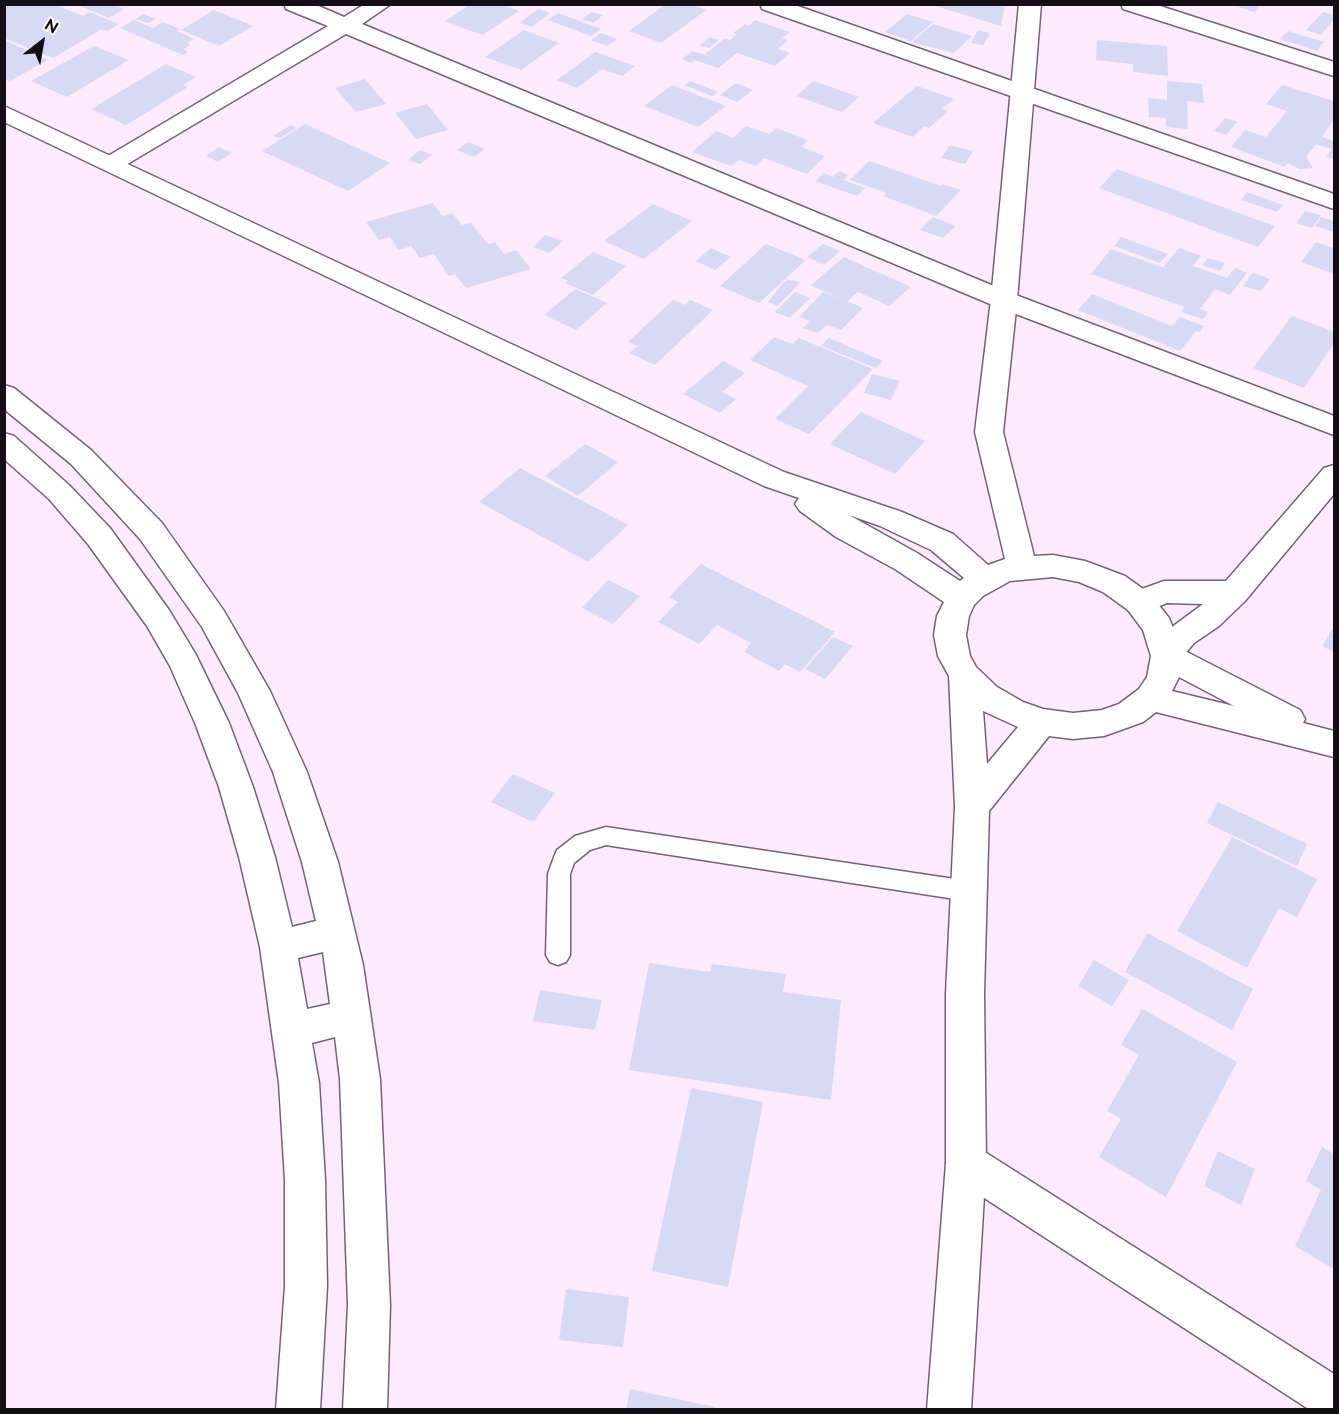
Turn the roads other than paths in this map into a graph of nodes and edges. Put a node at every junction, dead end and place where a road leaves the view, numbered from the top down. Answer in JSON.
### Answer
{"nodes":[{"id":1,"x":294,"y":4,"type":"edge"},
{"id":2,"x":381,"y":4,"type":"edge"},
{"id":3,"x":770,"y":4,"type":"edge"},
{"id":4,"x":1030,"y":4,"type":"edge"},
{"id":5,"x":1131,"y":4,"type":"edge"},
{"id":6,"x":345,"y":25,"type":"junction"},
{"id":7,"x":1335,"y":69,"type":"edge"},
{"id":8,"x":1023,"y":93,"type":"junction"},
{"id":9,"x":4,"y":113,"type":"edge"},
{"id":10,"x":111,"y":164,"type":"junction"},
{"id":11,"x":1335,"y":202,"type":"edge"},
{"id":12,"x":1004,"y":300,"type":"junction"},
{"id":13,"x":4,"y":394,"type":"edge"},
{"id":14,"x":1335,"y":426,"type":"edge"},
{"id":15,"x":4,"y":443,"type":"edge"},
{"id":16,"x":1335,"y":475,"type":"edge"},
{"id":17,"x":1023,"y":567,"type":"junction"},
{"id":18,"x":974,"y":589,"type":"junction"},
{"id":19,"x":1234,"y":593,"type":"junction"},
{"id":20,"x":1139,"y":602,"type":"junction"},
{"id":21,"x":1167,"y":655,"type":"junction"},
{"id":22,"x":965,"y":676,"type":"junction"},
{"id":23,"x":1151,"y":698,"type":"junction"},
{"id":24,"x":1041,"y":722,"type":"junction"},
{"id":25,"x":1335,"y":744,"type":"edge"},
{"id":26,"x":972,"y":807,"type":"junction"},
{"id":27,"x":968,"y":891,"type":"junction"},
{"id":28,"x":337,"y":932,"type":"junction"},
{"id":29,"x":278,"y":947,"type":"junction"},
{"id":30,"x":558,"y":955,"type":"dead end"},
{"id":31,"x":351,"y":1016,"type":"junction"},
{"id":32,"x":292,"y":1030,"type":"junction"},
{"id":33,"x":966,"y":1163,"type":"junction"},
{"id":34,"x":1335,"y":1399,"type":"edge"},
{"id":35,"x":298,"y":1410,"type":"edge"},
{"id":36,"x":365,"y":1410,"type":"edge"},
{"id":37,"x":949,"y":1410,"type":"edge"}],
"edges":[{"from":1,"to":6,"type":"street"},
{"from":2,"to":6,"type":"street"},
{"from":3,"to":8,"type":"street"},
{"from":4,"to":8,"type":"street"},
{"from":5,"to":7,"type":"street"},
{"from":6,"to":10,"type":"street"},
{"from":6,"to":12,"type":"street"},
{"from":8,"to":11,"type":"street"},
{"from":8,"to":12,"type":"street"},
{"from":9,"to":10,"type":"street"},
{"from":10,"to":18,"type":"street"},
{"from":12,"to":14,"type":"street"},
{"from":12,"to":17,"type":"street"},
{"from":13,"to":28,"type":"street"},
{"from":15,"to":29,"type":"street"},
{"from":16,"to":19,"type":"street"},
{"from":17,"to":18,"type":"street"},
{"from":17,"to":20,"type":"street"},
{"from":18,"to":22,"type":"street"},
{"from":19,"to":20,"type":"street"},
{"from":19,"to":21,"type":"street"},
{"from":20,"to":21,"type":"street"},
{"from":21,"to":23,"type":"street"},
{"from":21,"to":25,"type":"street"},
{"from":22,"to":24,"type":"street"},
{"from":22,"to":26,"type":"street"},
{"from":23,"to":24,"type":"street"},
{"from":23,"to":25,"type":"street"},
{"from":24,"to":26,"type":"street"},
{"from":26,"to":27,"type":"street"},
{"from":27,"to":30,"type":"lane"},
{"from":27,"to":33,"type":"street"},
{"from":28,"to":29,"type":"street"},
{"from":28,"to":31,"type":"street"},
{"from":29,"to":32,"type":"street"},
{"from":31,"to":32,"type":"street"},
{"from":31,"to":36,"type":"street"},
{"from":32,"to":35,"type":"street"},
{"from":33,"to":34,"type":"street"},
{"from":33,"to":37,"type":"street"}]}
